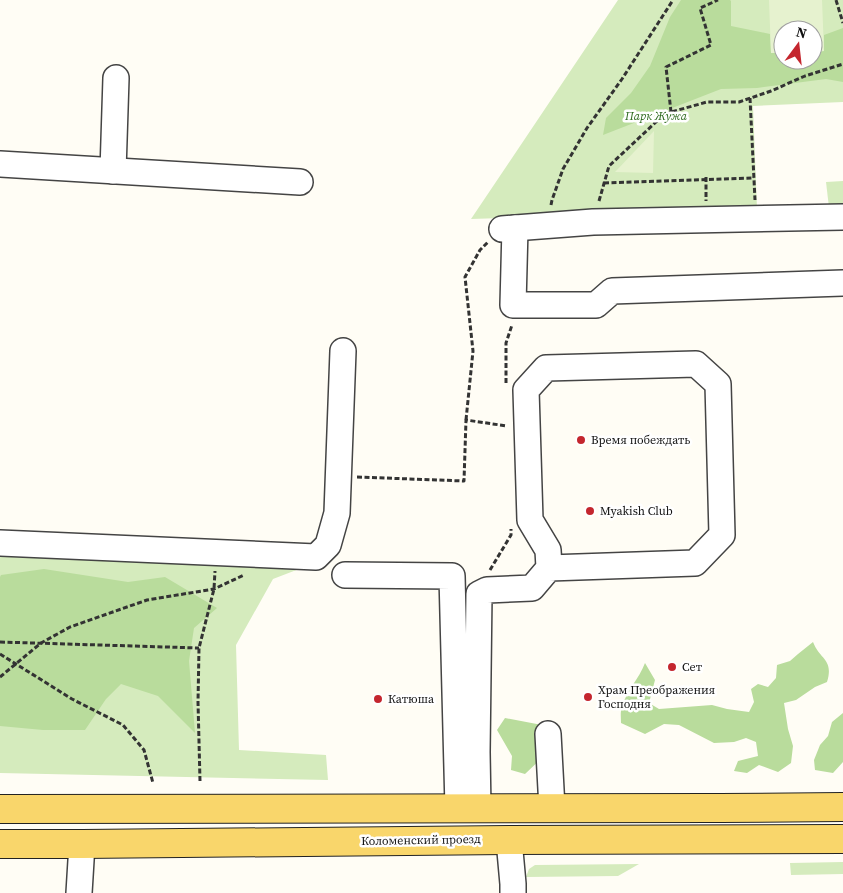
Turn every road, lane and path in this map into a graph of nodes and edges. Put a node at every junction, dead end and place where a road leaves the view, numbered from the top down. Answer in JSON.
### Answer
{"nodes":[{"id":1,"x":673,"y":0,"type":"edge"},
{"id":2,"x":718,"y":0,"type":"edge"},
{"id":3,"x":836,"y":0,"type":"edge"},
{"id":4,"x":843,"y":23,"type":"edge"},
{"id":5,"x":843,"y":64,"type":"edge"},
{"id":6,"x":116,"y":78,"type":"dead end"},
{"id":7,"x":750,"y":98,"type":"junction"},
{"id":8,"x":670,"y":112,"type":"junction"},
{"id":9,"x":0,"y":164,"type":"edge"},
{"id":10,"x":113,"y":171,"type":"junction"},
{"id":11,"x":754,"y":178,"type":"junction"},
{"id":12,"x":300,"y":182,"type":"dead end"},
{"id":13,"x":604,"y":183,"type":"junction"},
{"id":14,"x":843,"y":217,"type":"edge"},
{"id":15,"x":756,"y":218,"type":"junction"},
{"id":16,"x":593,"y":222,"type":"junction"},
{"id":17,"x":549,"y":226,"type":"junction"},
{"id":18,"x":508,"y":228,"type":"junction"},
{"id":19,"x":843,"y":283,"type":"edge"},
{"id":20,"x":513,"y":305,"type":"junction"},
{"id":21,"x":343,"y":351,"type":"dead end"},
{"id":22,"x":506,"y":389,"type":"dead end"},
{"id":23,"x":466,"y":420,"type":"junction"},
{"id":24,"x":507,"y":436,"type":"dead end"},
{"id":25,"x":339,"y":477,"type":"junction"},
{"id":26,"x":510,"y":525,"type":"dead end"},
{"id":27,"x":0,"y":543,"type":"edge"},
{"id":28,"x":216,"y":553,"type":"junction"},
{"id":29,"x":549,"y":568,"type":"junction"},
{"id":30,"x":246,"y":574,"type":"dead end"},
{"id":31,"x":345,"y":574,"type":"dead end"},
{"id":32,"x":214,"y":589,"type":"junction"},
{"id":33,"x":487,"y":590,"type":"junction"},
{"id":34,"x":0,"y":642,"type":"edge"},
{"id":35,"x":42,"y":643,"type":"junction"},
{"id":36,"x":199,"y":648,"type":"junction"},
{"id":37,"x":0,"y":654,"type":"edge"},
{"id":38,"x":16,"y":664,"type":"junction"},
{"id":39,"x":0,"y":677,"type":"edge"},
{"id":40,"x":548,"y":734,"type":"dead end"},
{"id":41,"x":200,"y":782,"type":"dead end"},
{"id":42,"x":153,"y":783,"type":"dead end"},
{"id":43,"x":843,"y":807,"type":"edge"},
{"id":44,"x":468,"y":808,"type":"junction"},
{"id":45,"x":552,"y":808,"type":"junction"},
{"id":46,"x":715,"y":808,"type":"junction"},
{"id":47,"x":773,"y":808,"type":"junction"},
{"id":48,"x":0,"y":809,"type":"edge"},
{"id":49,"x":715,"y":839,"type":"junction"},
{"id":50,"x":773,"y":839,"type":"junction"},
{"id":51,"x":843,"y":839,"type":"edge"},
{"id":52,"x":508,"y":840,"type":"junction"},
{"id":53,"x":0,"y":844,"type":"edge"},
{"id":54,"x":82,"y":844,"type":"junction"},
{"id":55,"x":79,"y":893,"type":"edge"},
{"id":56,"x":513,"y":893,"type":"edge"}],
"edges":[{"from":1,"to":17,"type":"path"},
{"from":2,"to":8,"type":"path"},
{"from":3,"to":4,"type":"path"},
{"from":5,"to":7,"type":"path"},
{"from":6,"to":10,"type":"lane"},
{"from":7,"to":8,"type":"path"},
{"from":7,"to":11,"type":"path"},
{"from":8,"to":13,"type":"path"},
{"from":9,"to":10,"type":"lane"},
{"from":10,"to":12,"type":"lane"},
{"from":11,"to":13,"type":"path"},
{"from":11,"to":15,"type":"path"},
{"from":13,"to":16,"type":"path"},
{"from":14,"to":15,"type":"lane"},
{"from":15,"to":16,"type":"lane"},
{"from":16,"to":17,"type":"lane"},
{"from":17,"to":18,"type":"lane"},
{"from":18,"to":20,"type":"lane"},
{"from":18,"to":23,"type":"path"},
{"from":19,"to":20,"type":"lane"},
{"from":20,"to":22,"type":"path"},
{"from":21,"to":25,"type":"lane"},
{"from":23,"to":24,"type":"path"},
{"from":23,"to":25,"type":"path"},
{"from":25,"to":28,"type":"lane"},
{"from":26,"to":33,"type":"path"},
{"from":27,"to":28,"type":"lane"},
{"from":28,"to":32,"type":"path"},
{"from":29,"to":29,"type":"lane"},
{"from":29,"to":33,"type":"lane"},
{"from":30,"to":32,"type":"path"},
{"from":31,"to":44,"type":"lane"},
{"from":32,"to":35,"type":"path"},
{"from":32,"to":36,"type":"path"},
{"from":33,"to":44,"type":"lane"},
{"from":34,"to":35,"type":"path"},
{"from":35,"to":36,"type":"path"},
{"from":35,"to":38,"type":"path"},
{"from":36,"to":41,"type":"path"},
{"from":37,"to":38,"type":"path"},
{"from":38,"to":39,"type":"path"},
{"from":38,"to":42,"type":"path"},
{"from":40,"to":45,"type":"lane"},
{"from":43,"to":47,"type":"main road"},
{"from":44,"to":45,"type":"main road"},
{"from":44,"to":48,"type":"main road"},
{"from":45,"to":46,"type":"main road"},
{"from":46,"to":47,"type":"main road"},
{"from":46,"to":49,"type":"main road"},
{"from":47,"to":50,"type":"main road"},
{"from":49,"to":50,"type":"main road","name":"Коломенский проезд"},
{"from":49,"to":52,"type":"main road","name":"Коломенский проезд"},
{"from":50,"to":51,"type":"main road","name":"Коломенский проезд"},
{"from":52,"to":54,"type":"main road","name":"Коломенский проезд"},
{"from":52,"to":56,"type":"lane"},
{"from":53,"to":54,"type":"main road","name":"Коломенский проезд"},
{"from":54,"to":55,"type":"lane"}]}
